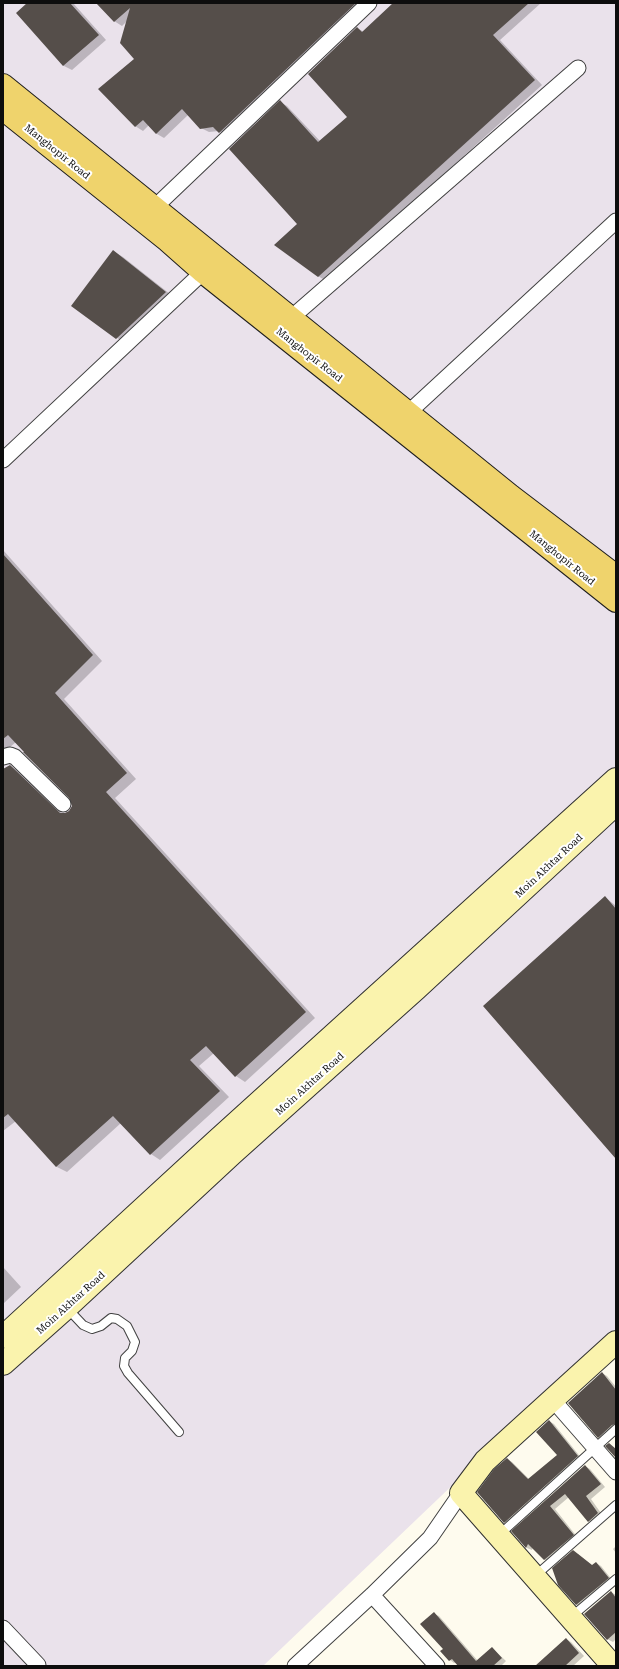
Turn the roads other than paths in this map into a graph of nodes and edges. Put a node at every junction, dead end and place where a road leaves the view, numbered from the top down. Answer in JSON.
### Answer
{"nodes":[{"id":1,"x":369,"y":3,"type":"edge"},
{"id":2,"x":578,"y":68,"type":"dead end"},
{"id":3,"x":3,"y":85,"type":"edge"},
{"id":4,"x":3,"y":109,"type":"edge"},
{"id":5,"x":154,"y":208,"type":"junction"},
{"id":6,"x":616,"y":221,"type":"edge"},
{"id":7,"x":203,"y":272,"type":"junction"},
{"id":8,"x":291,"y":318,"type":"junction"},
{"id":9,"x":408,"y":413,"type":"junction"},
{"id":10,"x":3,"y":460,"type":"edge"},
{"id":11,"x":616,"y":576,"type":"edge"},
{"id":12,"x":616,"y":601,"type":"edge"},
{"id":13,"x":3,"y":757,"type":"edge"},
{"id":14,"x":616,"y":779,"type":"edge"},
{"id":15,"x":63,"y":804,"type":"dead end"},
{"id":16,"x":616,"y":804,"type":"edge"},
{"id":17,"x":402,"y":972,"type":"junction"},
{"id":18,"x":416,"y":989,"type":"junction"},
{"id":19,"x":66,"y":1308,"type":"junction"},
{"id":20,"x":3,"y":1337,"type":"edge"},
{"id":21,"x":616,"y":1342,"type":"edge"},
{"id":22,"x":3,"y":1364,"type":"edge"},
{"id":23,"x":553,"y":1400,"type":"junction"},
{"id":24,"x":616,"y":1429,"type":"edge"},
{"id":25,"x":179,"y":1432,"type":"dead end"},
{"id":26,"x":595,"y":1449,"type":"junction"},
{"id":27,"x":616,"y":1472,"type":"edge"},
{"id":28,"x":461,"y":1493,"type":"junction"},
{"id":29,"x":616,"y":1505,"type":"edge"},
{"id":30,"x":499,"y":1535,"type":"junction"},
{"id":31,"x":534,"y":1576,"type":"junction"},
{"id":32,"x":616,"y":1579,"type":"edge"},
{"id":33,"x":372,"y":1595,"type":"junction"},
{"id":34,"x":570,"y":1617,"type":"junction"},
{"id":35,"x":3,"y":1628,"type":"edge"},
{"id":36,"x":613,"y":1661,"type":"edge"},
{"id":37,"x":38,"y":1666,"type":"edge"},
{"id":38,"x":295,"y":1666,"type":"edge"},
{"id":39,"x":437,"y":1666,"type":"edge"}],
"edges":[{"from":1,"to":5,"type":"street"},
{"from":2,"to":8,"type":"street"},
{"from":3,"to":5,"type":"main road"},
{"from":4,"to":7,"type":"main road","name":"Manghopir Road"},
{"from":5,"to":8,"type":"main road"},
{"from":6,"to":9,"type":"street"},
{"from":7,"to":10,"type":"street"},
{"from":7,"to":12,"type":"main road","name":"Manghopir Road"},
{"from":8,"to":9,"type":"main road"},
{"from":9,"to":11,"type":"main road"},
{"from":13,"to":15,"type":"street"},
{"from":14,"to":17,"type":"main road","name":"Moin Akhtar Road"},
{"from":16,"to":18,"type":"main road","name":"Moin Akhtar Road"},
{"from":17,"to":18,"type":"main road"},
{"from":17,"to":20,"type":"main road","name":"Moin Akhtar Road"},
{"from":18,"to":19,"type":"main road","name":"Moin Akhtar Road"},
{"from":19,"to":22,"type":"main road","name":"Moin Akhtar Road"},
{"from":19,"to":25,"type":"lane"},
{"from":21,"to":23,"type":"main road"},
{"from":23,"to":26,"type":"street"},
{"from":23,"to":28,"type":"main road"},
{"from":24,"to":26,"type":"lane"},
{"from":26,"to":27,"type":"street"},
{"from":26,"to":30,"type":"lane"},
{"from":28,"to":30,"type":"main road"},
{"from":28,"to":33,"type":"street"},
{"from":29,"to":31,"type":"lane"},
{"from":30,"to":31,"type":"main road"},
{"from":31,"to":34,"type":"main road"},
{"from":32,"to":34,"type":"lane"},
{"from":33,"to":38,"type":"street"},
{"from":33,"to":39,"type":"street"},
{"from":34,"to":36,"type":"main road"},
{"from":35,"to":37,"type":"street"}]}
